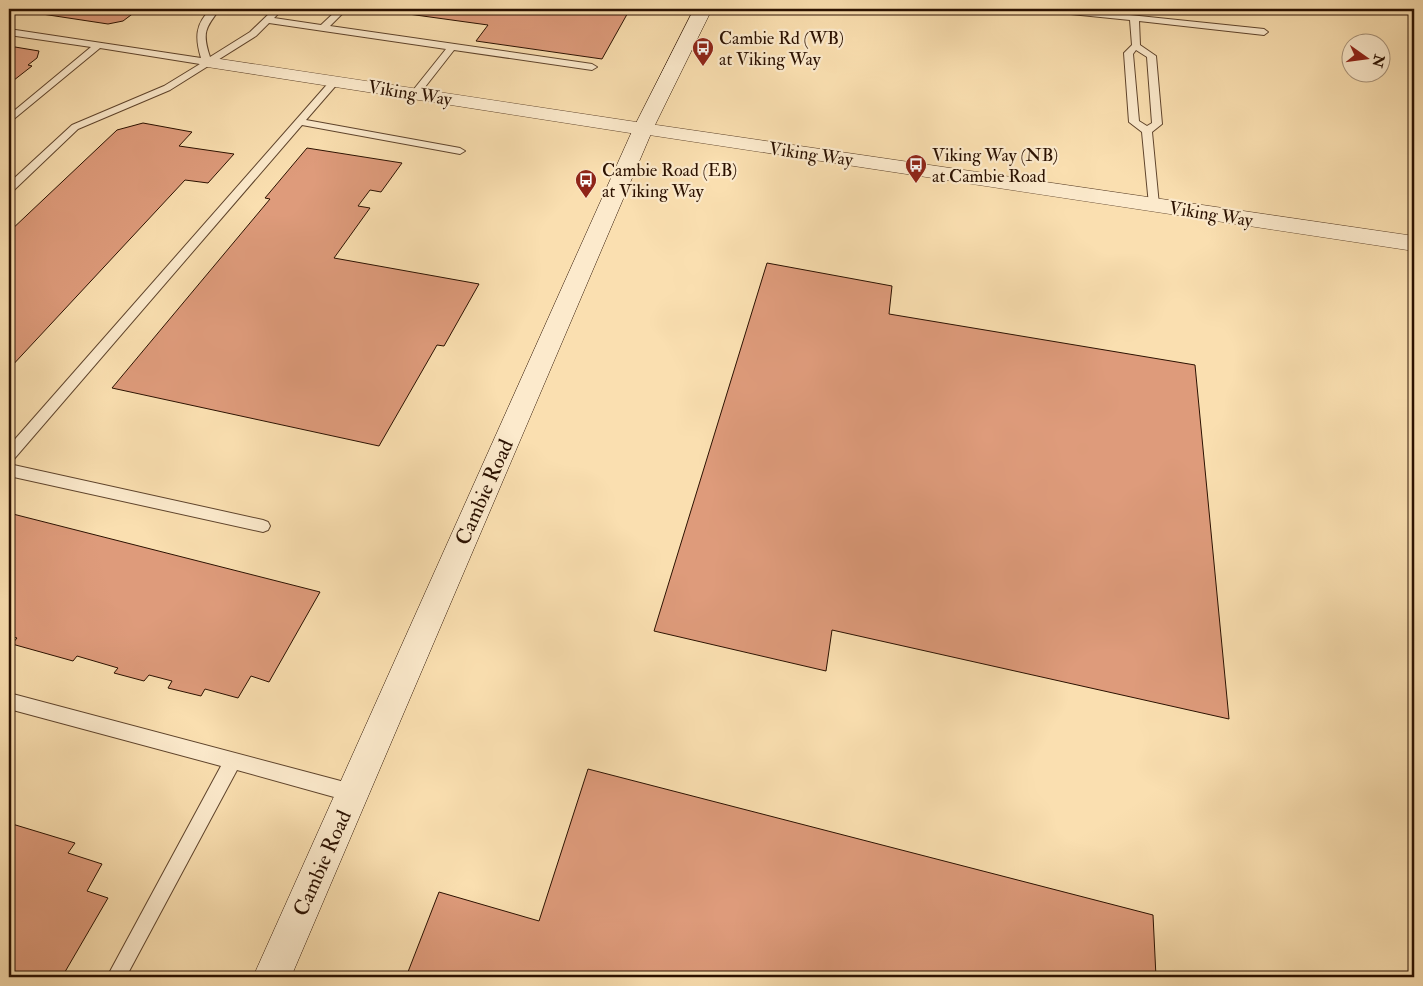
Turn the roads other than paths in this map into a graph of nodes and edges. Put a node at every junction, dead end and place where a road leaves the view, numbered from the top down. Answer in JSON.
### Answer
{"nodes":[{"id":1,"x":216,"y":9,"type":"edge"},
{"id":2,"x":279,"y":9,"type":"edge"},
{"id":3,"x":343,"y":9,"type":"edge"},
{"id":4,"x":703,"y":9,"type":"edge"},
{"id":5,"x":1051,"y":9,"type":"edge"},
{"id":6,"x":1134,"y":18,"type":"junction"},
{"id":7,"x":267,"y":20,"type":"junction"},
{"id":8,"x":323,"y":28,"type":"junction"},
{"id":9,"x":9,"y":32,"type":"edge"},
{"id":10,"x":1264,"y":32,"type":"dead end"},
{"id":11,"x":99,"y":46,"type":"junction"},
{"id":12,"x":1136,"y":46,"type":"junction"},
{"id":13,"x":452,"y":47,"type":"junction"},
{"id":14,"x":207,"y":62,"type":"junction"},
{"id":15,"x":592,"y":67,"type":"dead end"},
{"id":16,"x":334,"y":82,"type":"junction"},
{"id":17,"x":415,"y":94,"type":"junction"},
{"id":18,"x":9,"y":120,"type":"edge"},
{"id":19,"x":299,"y":122,"type":"junction"},
{"id":20,"x":643,"y":129,"type":"junction"},
{"id":21,"x":1146,"y":131,"type":"junction"},
{"id":22,"x":460,"y":151,"type":"dead end"},
{"id":23,"x":9,"y":189,"type":"edge"},
{"id":24,"x":1154,"y":205,"type":"junction"},
{"id":25,"x":1414,"y":244,"type":"edge"},
{"id":26,"x":9,"y":455,"type":"edge"},
{"id":27,"x":9,"y":470,"type":"edge"},
{"id":28,"x":263,"y":526,"type":"dead end"},
{"id":29,"x":9,"y":701,"type":"edge"},
{"id":30,"x":232,"y":762,"type":"junction"},
{"id":31,"x":352,"y":793,"type":"junction"},
{"id":32,"x":116,"y":977,"type":"edge"},
{"id":33,"x":272,"y":977,"type":"edge"}],
"edges":[{"from":1,"to":14,"type":"lane"},
{"from":2,"to":7,"type":"lane"},
{"from":3,"to":8,"type":"lane"},
{"from":4,"to":20,"type":"street","name":"Cambie Road"},
{"from":5,"to":6,"type":"lane"},
{"from":6,"to":10,"type":"lane"},
{"from":6,"to":12,"type":"lane"},
{"from":7,"to":8,"type":"lane"},
{"from":7,"to":14,"type":"lane"},
{"from":8,"to":13,"type":"lane"},
{"from":9,"to":11,"type":"lane"},
{"from":11,"to":14,"type":"lane"},
{"from":11,"to":18,"type":"lane"},
{"from":12,"to":21,"type":"lane"},
{"from":12,"to":21,"type":"lane"},
{"from":13,"to":15,"type":"lane"},
{"from":13,"to":17,"type":"lane"},
{"from":14,"to":16,"type":"street","name":"Viking Way"},
{"from":14,"to":23,"type":"lane"},
{"from":16,"to":17,"type":"street","name":"Viking Way"},
{"from":16,"to":19,"type":"lane"},
{"from":17,"to":20,"type":"street","name":"Viking Way"},
{"from":19,"to":22,"type":"lane"},
{"from":19,"to":26,"type":"lane"},
{"from":20,"to":24,"type":"street","name":"Viking Way"},
{"from":20,"to":31,"type":"street","name":"Cambie Road"},
{"from":21,"to":24,"type":"lane"},
{"from":24,"to":25,"type":"street","name":"Viking Way"},
{"from":27,"to":28,"type":"lane"},
{"from":29,"to":30,"type":"lane"},
{"from":30,"to":31,"type":"lane"},
{"from":30,"to":32,"type":"lane"},
{"from":31,"to":33,"type":"street","name":"Cambie Road"}]}
